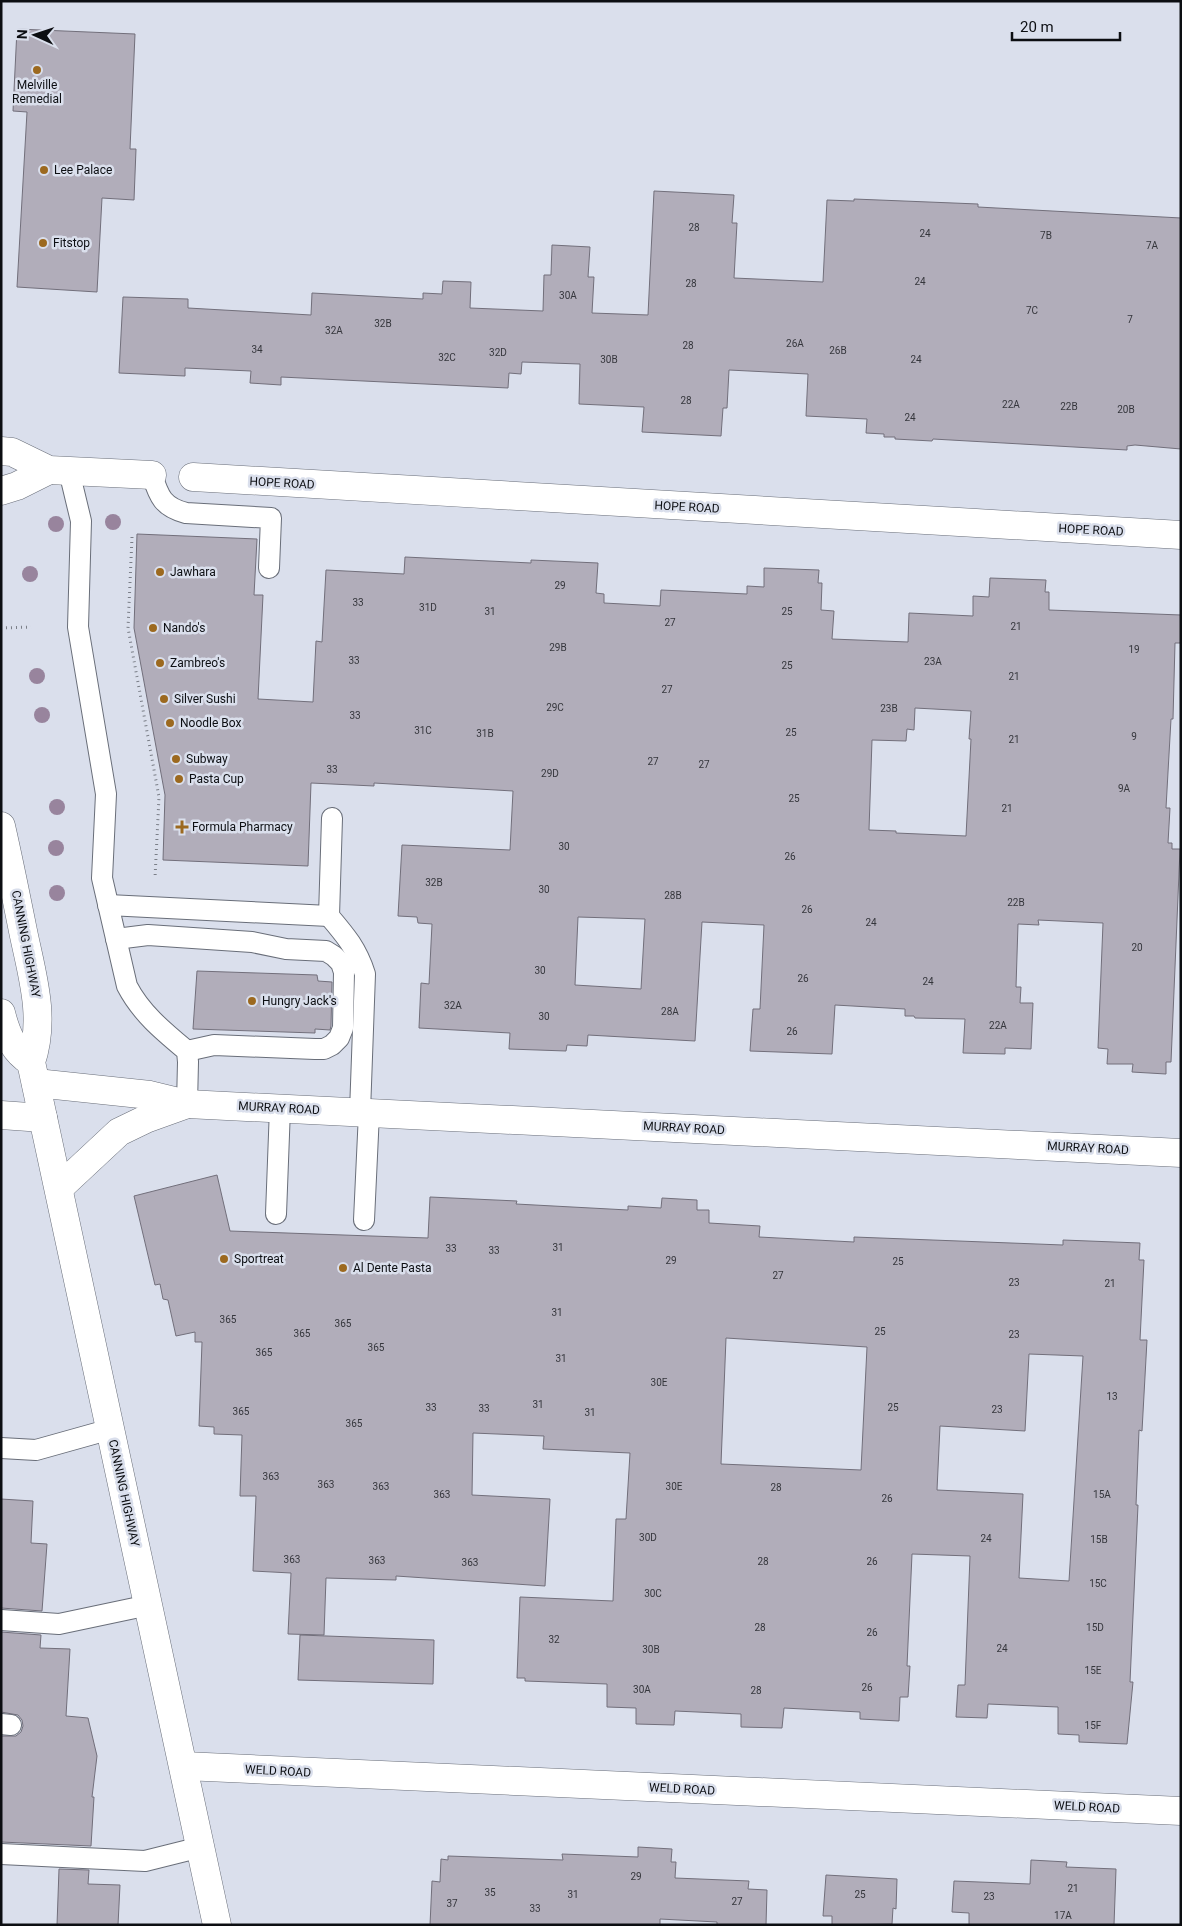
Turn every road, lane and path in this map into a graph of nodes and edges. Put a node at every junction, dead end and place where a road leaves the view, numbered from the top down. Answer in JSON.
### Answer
{"nodes":[{"id":1,"x":1,"y":451,"type":"edge"},
{"id":2,"x":59,"y":470,"type":"junction"},
{"id":3,"x":152,"y":475,"type":"joint"},
{"id":4,"x":193,"y":478,"type":"dead end"},
{"id":5,"x":1,"y":491,"type":"edge"},
{"id":6,"x":1181,"y":535,"type":"edge"},
{"id":7,"x":132,"y":537,"type":"dead end"},
{"id":8,"x":269,"y":568,"type":"dead end"},
{"id":9,"x":31,"y":627,"type":"dead end"},
{"id":10,"x":1,"y":628,"type":"edge"},
{"id":11,"x":332,"y":818,"type":"dead end"},
{"id":12,"x":1,"y":826,"type":"edge"},
{"id":13,"x":154,"y":883,"type":"dead end"},
{"id":14,"x":108,"y":905,"type":"junction"},
{"id":15,"x":329,"y":916,"type":"junction"},
{"id":16,"x":116,"y":939,"type":"junction"},
{"id":17,"x":1,"y":1013,"type":"edge"},
{"id":18,"x":187,"y":1050,"type":"junction"},
{"id":19,"x":33,"y":1073,"type":"junction"},
{"id":20,"x":187,"y":1104,"type":"junction"},
{"id":21,"x":280,"y":1108,"type":"junction"},
{"id":22,"x":365,"y":1112,"type":"junction"},
{"id":23,"x":1,"y":1115,"type":"edge"},
{"id":24,"x":43,"y":1118,"type":"junction"},
{"id":25,"x":1181,"y":1153,"type":"edge"},
{"id":26,"x":59,"y":1188,"type":"junction"},
{"id":27,"x":276,"y":1214,"type":"dead end"},
{"id":28,"x":364,"y":1220,"type":"dead end"},
{"id":29,"x":111,"y":1430,"type":"junction"},
{"id":30,"x":1,"y":1448,"type":"edge"},
{"id":31,"x":149,"y":1605,"type":"junction"},
{"id":32,"x":1,"y":1620,"type":"edge"},
{"id":33,"x":184,"y":1766,"type":"junction"},
{"id":34,"x":1181,"y":1811,"type":"edge"},
{"id":35,"x":200,"y":1847,"type":"junction"},
{"id":36,"x":1,"y":1854,"type":"edge"},
{"id":37,"x":217,"y":1925,"type":"edge"}],
"edges":[{"from":1,"to":2,"type":"main road"},
{"from":2,"to":3,"type":"main road"},
{"from":2,"to":5,"type":"main road"},
{"from":2,"to":14,"type":"lane"},
{"from":3,"to":8,"type":"lane"},
{"from":4,"to":6,"type":"main road","name":"HOPE ROAD"},
{"from":7,"to":13,"type":"path"},
{"from":9,"to":10,"type":"path"},
{"from":11,"to":15,"type":"lane"},
{"from":12,"to":19,"type":"main road","name":"CANNING HIGHWAY"},
{"from":14,"to":15,"type":"lane"},
{"from":14,"to":16,"type":"lane"},
{"from":15,"to":22,"type":"lane"},
{"from":16,"to":18,"type":"lane"},
{"from":16,"to":18,"type":"lane"},
{"from":17,"to":19,"type":"main road"},
{"from":18,"to":20,"type":"lane"},
{"from":19,"to":20,"type":"main road","name":"MURRAY ROAD"},
{"from":19,"to":24,"type":"main road","name":"CANNING HIGHWAY"},
{"from":20,"to":21,"type":"main road","name":"MURRAY ROAD"},
{"from":20,"to":26,"type":"main road","name":"MURRAY ROAD"},
{"from":21,"to":22,"type":"main road","name":"MURRAY ROAD"},
{"from":21,"to":27,"type":"lane"},
{"from":22,"to":25,"type":"main road","name":"MURRAY ROAD"},
{"from":22,"to":28,"type":"lane"},
{"from":23,"to":24,"type":"main road"},
{"from":24,"to":26,"type":"main road","name":"CANNING HIGHWAY"},
{"from":26,"to":29,"type":"main road","name":"CANNING HIGHWAY"},
{"from":29,"to":30,"type":"lane"},
{"from":29,"to":31,"type":"main road","name":"CANNING HIGHWAY"},
{"from":31,"to":32,"type":"lane"},
{"from":31,"to":33,"type":"main road","name":"CANNING HIGHWAY"},
{"from":33,"to":34,"type":"main road","name":"WELD ROAD"},
{"from":33,"to":35,"type":"main road","name":"CANNING HIGHWAY"},
{"from":35,"to":36,"type":"lane"},
{"from":35,"to":37,"type":"main road","name":"CANNING HIGHWAY"}]}
